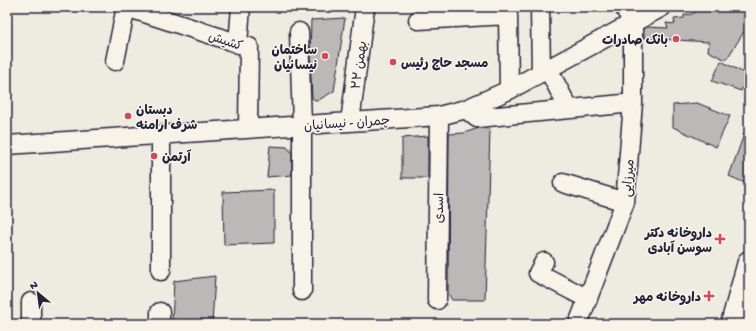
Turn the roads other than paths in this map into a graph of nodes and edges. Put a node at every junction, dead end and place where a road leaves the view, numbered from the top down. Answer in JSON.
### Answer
{"nodes":[{"id":1,"x":126,"y":7,"type":"edge"},
{"id":2,"x":241,"y":7,"type":"edge"},
{"id":3,"x":366,"y":7,"type":"edge"},
{"id":4,"x":540,"y":7,"type":"edge"},
{"id":5,"x":624,"y":7,"type":"edge"},
{"id":6,"x":662,"y":7,"type":"edge"},
{"id":7,"x":458,"y":12,"type":"edge"},
{"id":8,"x":418,"y":20,"type":"dead end"},
{"id":9,"x":633,"y":23,"type":"junction"},
{"id":10,"x":299,"y":32,"type":"dead end"},
{"id":11,"x":238,"y":44,"type":"junction"},
{"id":12,"x":115,"y":61,"type":"dead end"},
{"id":13,"x":544,"y":71,"type":"junction"},
{"id":14,"x":509,"y":90,"type":"junction"},
{"id":15,"x":634,"y":103,"type":"junction"},
{"id":16,"x":466,"y":109,"type":"junction"},
{"id":17,"x":569,"y":109,"type":"junction"},
{"id":18,"x":439,"y":116,"type":"junction"},
{"id":19,"x":350,"y":122,"type":"junction"},
{"id":20,"x":302,"y":125,"type":"junction"},
{"id":21,"x":248,"y":129,"type":"junction"},
{"id":22,"x":161,"y":135,"type":"junction"},
{"id":23,"x":7,"y":146,"type":"edge"},
{"id":24,"x":563,"y":183,"type":"dead end"},
{"id":25,"x":625,"y":202,"type":"junction"},
{"id":26,"x":544,"y":262,"type":"dead end"},
{"id":27,"x":161,"y":271,"type":"dead end"},
{"id":28,"x":748,"y":273,"type":"edge"},
{"id":29,"x":302,"y":292,"type":"dead end"},
{"id":30,"x":588,"y":299,"type":"junction"},
{"id":31,"x":437,"y":300,"type":"dead end"},
{"id":32,"x":31,"y":302,"type":"dead end"},
{"id":33,"x":31,"y":324,"type":"edge"},
{"id":34,"x":578,"y":324,"type":"edge"},
{"id":35,"x":732,"y":324,"type":"edge"}],
"edges":[{"from":1,"to":11,"type":"street","name":"کشیش"},
{"from":1,"to":12,"type":"street"},
{"from":2,"to":11,"type":"street"},
{"from":3,"to":19,"type":"street","name":"۲۲ بهمن"},
{"from":4,"to":13,"type":"street"},
{"from":5,"to":9,"type":"street"},
{"from":6,"to":9,"type":"street","name":"چمران - نیسانیان"},
{"from":7,"to":8,"type":"street"},
{"from":7,"to":14,"type":"street"},
{"from":9,"to":13,"type":"street","name":"چمران - نیسانیان"},
{"from":9,"to":15,"type":"street","name":"میرزایی"},
{"from":10,"to":20,"type":"street"},
{"from":11,"to":21,"type":"street","name":"کشیش"},
{"from":13,"to":14,"type":"street","name":"چمران - نیسانیان"},
{"from":13,"to":17,"type":"street"},
{"from":14,"to":16,"type":"street","name":"چمران - نیسانیان"},
{"from":15,"to":17,"type":"street"},
{"from":15,"to":25,"type":"street","name":"میرزایی"},
{"from":16,"to":17,"type":"street"},
{"from":16,"to":18,"type":"street","name":"چمران - نیسانیان"},
{"from":18,"to":19,"type":"street","name":"چمران - نیسانیان"},
{"from":18,"to":31,"type":"street","name":"اسدی"},
{"from":19,"to":20,"type":"street","name":"چمران - نیسانیان"},
{"from":20,"to":21,"type":"street","name":"چمران - نیسانیان"},
{"from":20,"to":29,"type":"street"},
{"from":21,"to":22,"type":"street","name":"چمران - نیسانیان"},
{"from":22,"to":23,"type":"street","name":"چمران - نیسانیان"},
{"from":22,"to":27,"type":"street"},
{"from":24,"to":25,"type":"street"},
{"from":25,"to":30,"type":"street","name":"میرزایی"},
{"from":26,"to":30,"type":"street"},
{"from":28,"to":35,"type":"main road"},
{"from":30,"to":34,"type":"street","name":"میرزایی"},
{"from":32,"to":33,"type":"street"}]}
